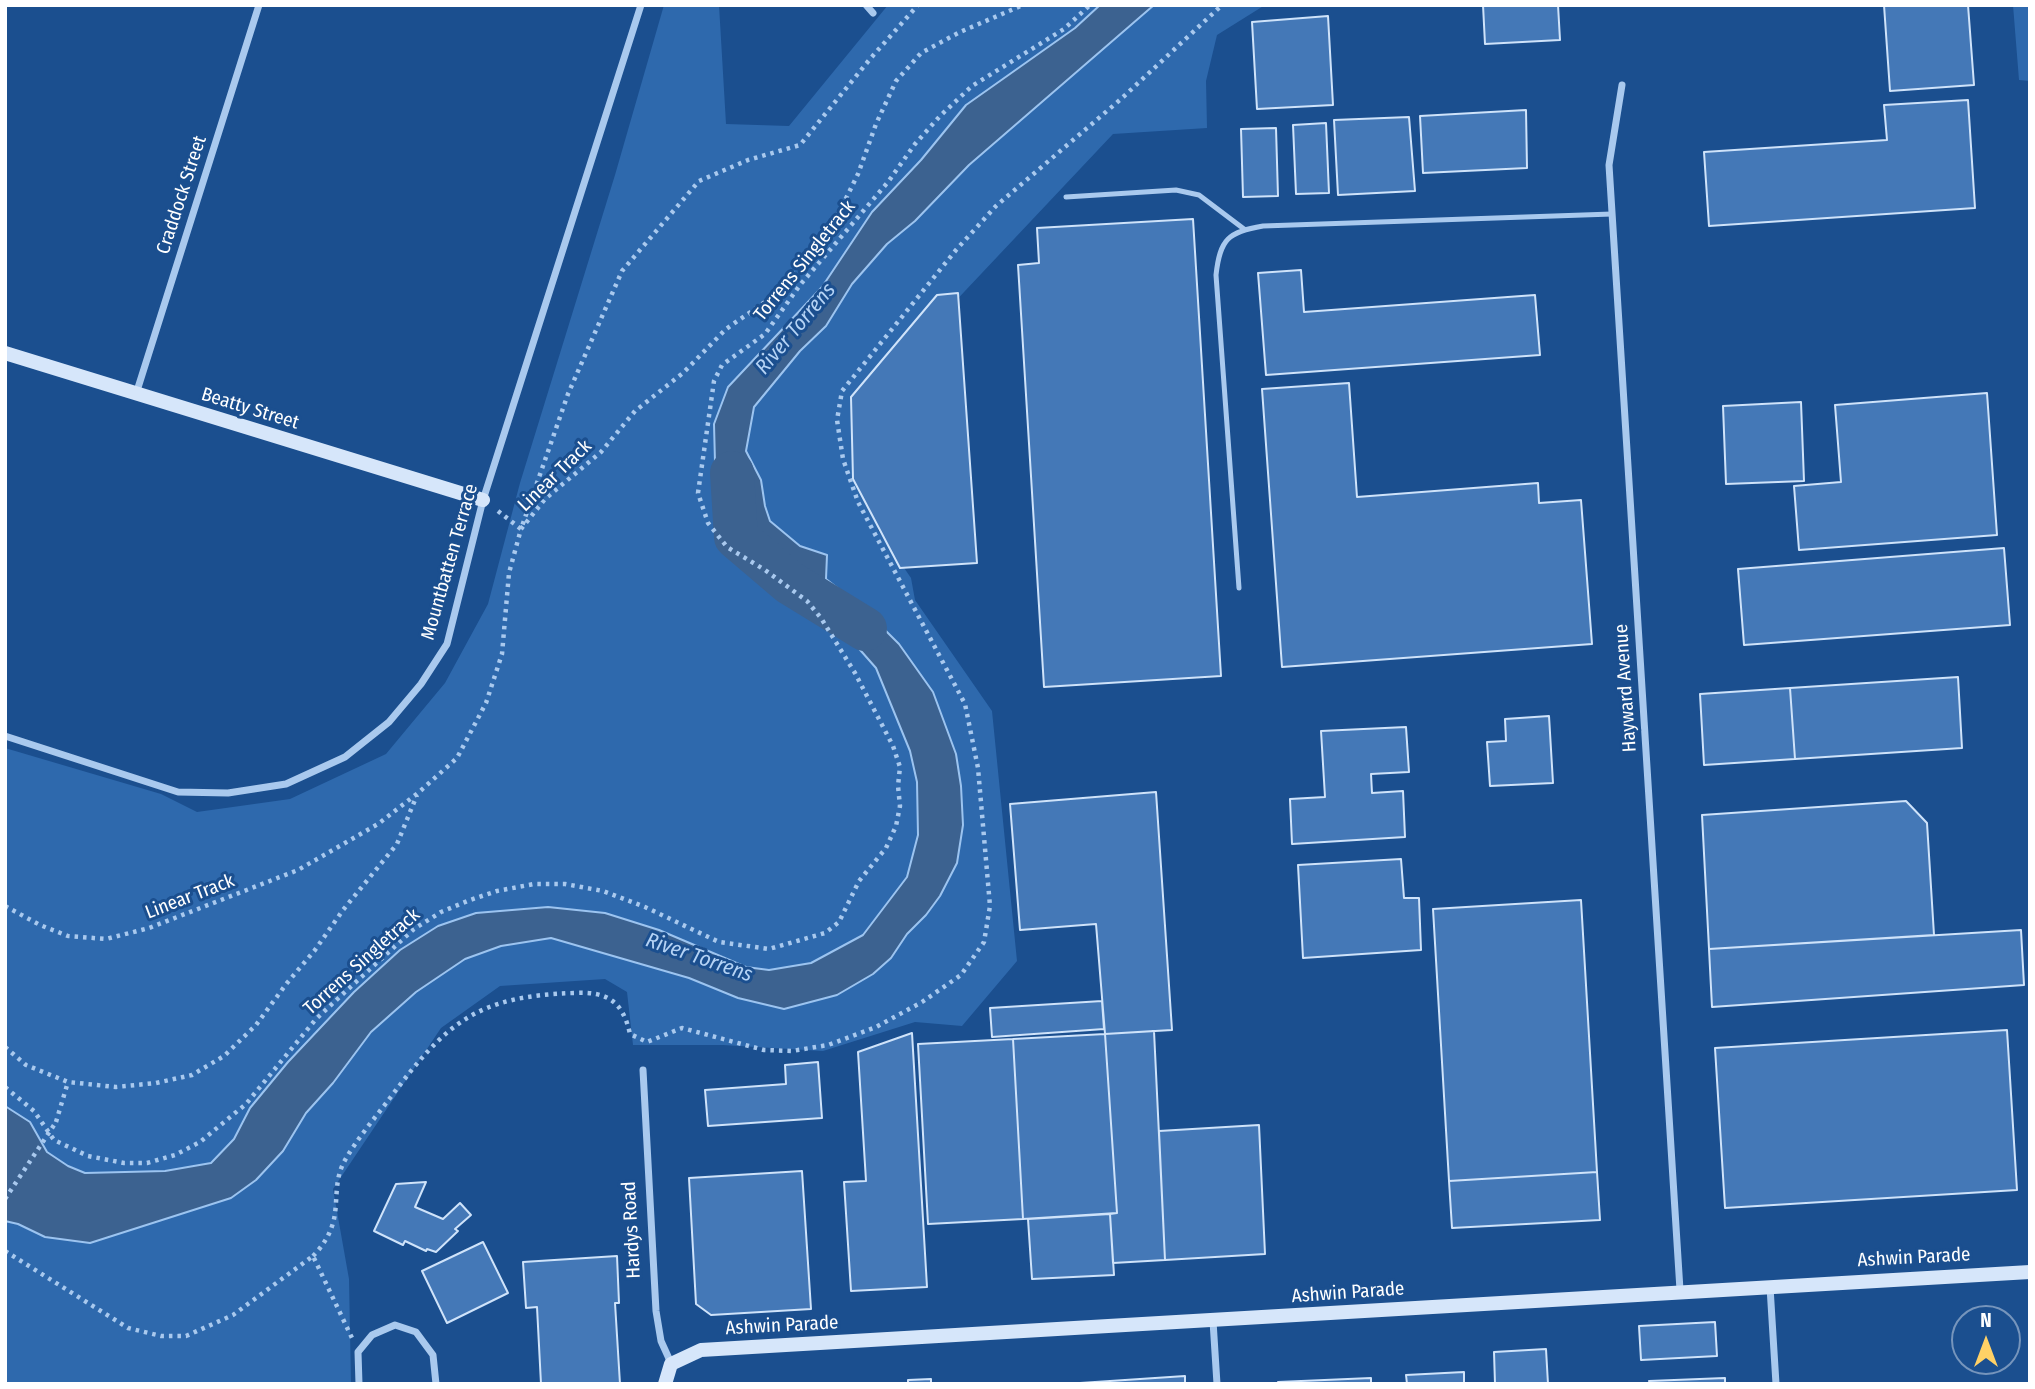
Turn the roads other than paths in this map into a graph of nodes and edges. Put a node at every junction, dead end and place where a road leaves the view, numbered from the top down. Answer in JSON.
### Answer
{"nodes":[{"id":1,"x":258,"y":5,"type":"edge"},
{"id":2,"x":641,"y":5,"type":"edge"},
{"id":3,"x":866,"y":5,"type":"edge"},
{"id":4,"x":873,"y":13,"type":"dead end"},
{"id":5,"x":1622,"y":85,"type":"dead end"},
{"id":6,"x":1066,"y":197,"type":"dead end"},
{"id":7,"x":1612,"y":214,"type":"junction"},
{"id":8,"x":1244,"y":229,"type":"junction"},
{"id":9,"x":5,"y":353,"type":"edge"},
{"id":10,"x":135,"y":394,"type":"junction"},
{"id":11,"x":483,"y":500,"type":"junction"},
{"id":12,"x":1239,"y":588,"type":"dead end"},
{"id":13,"x":5,"y":736,"type":"edge"},
{"id":14,"x":643,"y":1070,"type":"dead end"},
{"id":15,"x":2030,"y":1272,"type":"edge"},
{"id":16,"x":1770,"y":1285,"type":"junction"},
{"id":17,"x":1680,"y":1290,"type":"junction"},
{"id":18,"x":1213,"y":1321,"type":"junction"},
{"id":19,"x":671,"y":1364,"type":"junction"},
{"id":20,"x":359,"y":1384,"type":"edge"},
{"id":21,"x":436,"y":1384,"type":"edge"},
{"id":22,"x":665,"y":1384,"type":"edge"},
{"id":23,"x":1217,"y":1384,"type":"edge"},
{"id":24,"x":1776,"y":1384,"type":"edge"}],
"edges":[{"from":1,"to":10,"type":"street","name":"Craddock Street"},
{"from":2,"to":11,"type":"street","name":"Mountbatten Terrace"},
{"from":3,"to":4,"type":"street"},
{"from":5,"to":7,"type":"street","name":"Hayward Avenue"},
{"from":6,"to":8,"type":"lane"},
{"from":7,"to":8,"type":"lane"},
{"from":7,"to":17,"type":"street","name":"Hayward Avenue"},
{"from":8,"to":12,"type":"lane"},
{"from":9,"to":10,"type":"street","name":"Beatty Street"},
{"from":10,"to":11,"type":"street","name":"Beatty Street"},
{"from":11,"to":13,"type":"street","name":"Mountbatten Terrace"},
{"from":14,"to":19,"type":"street","name":"Hardys Road"},
{"from":15,"to":16,"type":"street","name":"Ashwin Parade"},
{"from":16,"to":17,"type":"street","name":"Ashwin Parade"},
{"from":16,"to":24,"type":"street"},
{"from":17,"to":18,"type":"street","name":"Ashwin Parade"},
{"from":18,"to":19,"type":"street","name":"Ashwin Parade"},
{"from":18,"to":23,"type":"street"},
{"from":19,"to":22,"type":"street"},
{"from":20,"to":21,"type":"street"}]}
